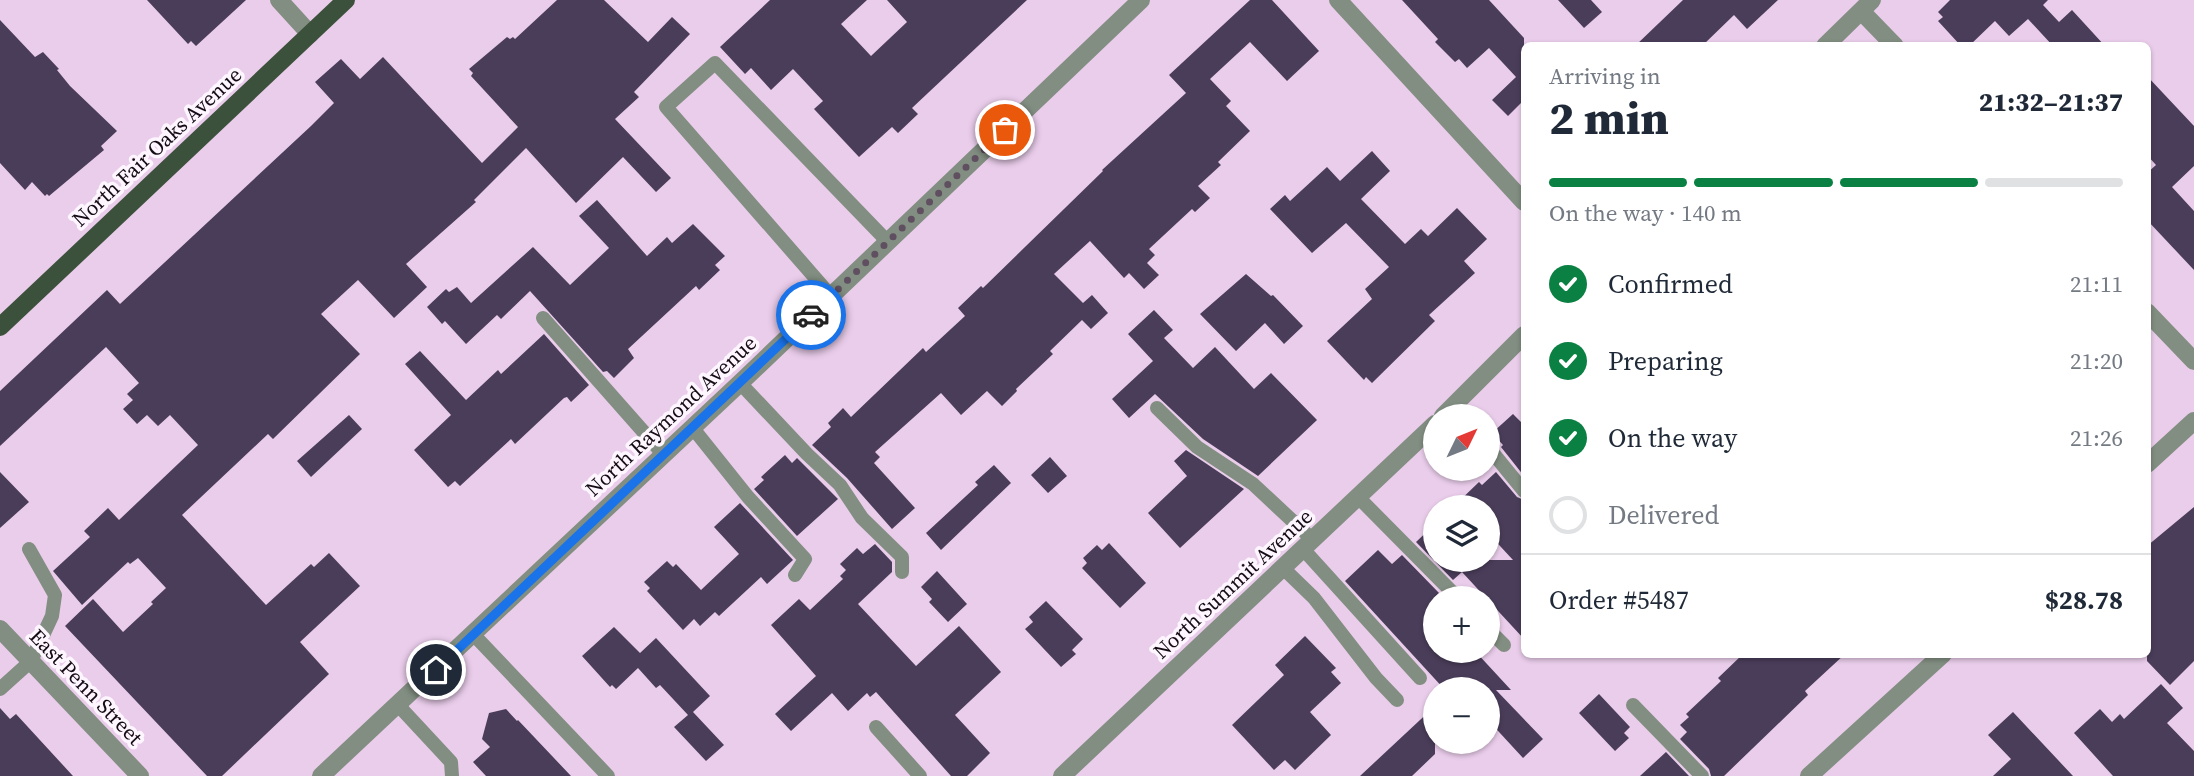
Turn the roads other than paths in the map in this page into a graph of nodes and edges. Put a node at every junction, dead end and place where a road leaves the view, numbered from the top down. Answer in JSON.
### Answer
{"nodes":[{"id":1,"x":279,"y":0,"type":"edge"},
{"id":2,"x":346,"y":0,"type":"edge"},
{"id":3,"x":1142,"y":0,"type":"edge"},
{"id":4,"x":1338,"y":0,"type":"edge"},
{"id":5,"x":1867,"y":5,"type":"edge"},
{"id":6,"x":310,"y":34,"type":"junction"},
{"id":7,"x":1829,"y":42,"type":"edge"},
{"id":8,"x":1892,"y":42,"type":"edge"},
{"id":9,"x":1521,"y":199,"type":"edge"},
{"id":10,"x":888,"y":242,"type":"junction"},
{"id":11,"x":831,"y":296,"type":"junction"},
{"id":12,"x":2151,"y":316,"type":"edge"},
{"id":13,"x":543,"y":317,"type":"dead end"},
{"id":14,"x":0,"y":327,"type":"edge"},
{"id":15,"x":1521,"y":338,"type":"edge"},
{"id":16,"x":2194,"y":361,"type":"edge"},
{"id":17,"x":740,"y":383,"type":"junction"},
{"id":18,"x":1462,"y":404,"type":"edge"},
{"id":19,"x":1157,"y":408,"type":"dead end"},
{"id":20,"x":2194,"y":421,"type":"edge"},
{"id":21,"x":692,"y":427,"type":"junction"},
{"id":22,"x":1423,"y":435,"type":"edge"},
{"id":23,"x":664,"y":455,"type":"junction"},
{"id":24,"x":2151,"y":460,"type":"edge"},
{"id":25,"x":1500,"y":462,"type":"edge"},
{"id":26,"x":1521,"y":487,"type":"edge"},
{"id":27,"x":1358,"y":497,"type":"junction"},
{"id":28,"x":1308,"y":544,"type":"junction"},
{"id":29,"x":29,"y":549,"type":"dead end"},
{"id":30,"x":1283,"y":568,"type":"junction"},
{"id":31,"x":902,"y":572,"type":"dead end"},
{"id":32,"x":794,"y":575,"type":"dead end"},
{"id":33,"x":1446,"y":586,"type":"edge"},
{"id":34,"x":0,"y":629,"type":"edge"},
{"id":35,"x":473,"y":634,"type":"junction"},
{"id":36,"x":1500,"y":641,"type":"edge"},
{"id":37,"x":1504,"y":645,"type":"dead end"},
{"id":38,"x":1939,"y":658,"type":"edge"},
{"id":39,"x":31,"y":661,"type":"junction"},
{"id":40,"x":1420,"y":678,"type":"dead end"},
{"id":41,"x":0,"y":689,"type":"edge"},
{"id":42,"x":1397,"y":700,"type":"dead end"},
{"id":43,"x":398,"y":705,"type":"junction"},
{"id":44,"x":1633,"y":705,"type":"dead end"},
{"id":45,"x":876,"y":727,"type":"dead end"},
{"id":46,"x":140,"y":776,"type":"edge"},
{"id":47,"x":321,"y":776,"type":"edge"},
{"id":48,"x":452,"y":776,"type":"edge"},
{"id":49,"x":608,"y":776,"type":"edge"},
{"id":50,"x":920,"y":776,"type":"edge"},
{"id":51,"x":1062,"y":776,"type":"edge"},
{"id":52,"x":1702,"y":776,"type":"edge"},
{"id":53,"x":1809,"y":776,"type":"edge"}],
"edges":[{"from":1,"to":6,"type":"street"},
{"from":2,"to":6,"type":"main road","name":"North Fair Oaks Avenue"},
{"from":3,"to":10,"type":"street","name":"North Raymond Avenue"},
{"from":4,"to":9,"type":"street"},
{"from":5,"to":7,"type":"street"},
{"from":5,"to":8,"type":"street"},
{"from":6,"to":14,"type":"main road","name":"North Fair Oaks Avenue"},
{"from":10,"to":11,"type":"street","name":"North Raymond Avenue"},
{"from":10,"to":11,"type":"lane"},
{"from":11,"to":17,"type":"street","name":"North Raymond Avenue"},
{"from":12,"to":16,"type":"street"},
{"from":13,"to":23,"type":"lane"},
{"from":15,"to":18,"type":"street"},
{"from":17,"to":21,"type":"street","name":"North Raymond Avenue"},
{"from":17,"to":31,"type":"lane"},
{"from":19,"to":28,"type":"lane"},
{"from":20,"to":24,"type":"street"},
{"from":21,"to":23,"type":"street","name":"North Raymond Avenue"},
{"from":21,"to":32,"type":"lane"},
{"from":22,"to":27,"type":"street","name":"North Summit Avenue"},
{"from":23,"to":35,"type":"street","name":"North Raymond Avenue"},
{"from":25,"to":26,"type":"lane"},
{"from":27,"to":28,"type":"street","name":"North Summit Avenue"},
{"from":27,"to":33,"type":"lane"},
{"from":28,"to":30,"type":"street","name":"North Summit Avenue"},
{"from":28,"to":40,"type":"lane"},
{"from":29,"to":39,"type":"lane"},
{"from":30,"to":42,"type":"lane"},
{"from":30,"to":51,"type":"street","name":"North Summit Avenue"},
{"from":34,"to":39,"type":"street","name":"East Penn Street"},
{"from":35,"to":43,"type":"street","name":"North Raymond Avenue"},
{"from":35,"to":49,"type":"lane"},
{"from":36,"to":37,"type":"lane"},
{"from":38,"to":53,"type":"street"},
{"from":39,"to":41,"type":"lane"},
{"from":39,"to":46,"type":"street","name":"East Penn Street"},
{"from":43,"to":47,"type":"street","name":"North Raymond Avenue"},
{"from":43,"to":48,"type":"lane"},
{"from":44,"to":52,"type":"lane"},
{"from":45,"to":50,"type":"lane"}]}
